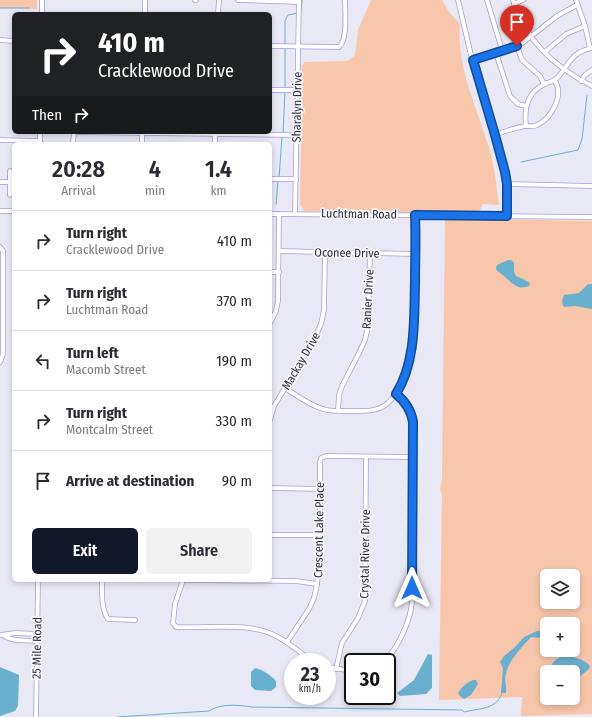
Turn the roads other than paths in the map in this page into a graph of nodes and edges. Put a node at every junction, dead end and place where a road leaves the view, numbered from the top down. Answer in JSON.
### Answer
{"nodes":[{"id":1,"x":42,"y":0,"type":"edge"},
{"id":2,"x":145,"y":0,"type":"edge"},
{"id":3,"x":219,"y":0,"type":"edge"},
{"id":4,"x":238,"y":0,"type":"edge"},
{"id":5,"x":345,"y":0,"type":"edge"},
{"id":6,"x":458,"y":0,"type":"edge"},
{"id":7,"x":487,"y":0,"type":"edge"},
{"id":8,"x":524,"y":0,"type":"edge"},
{"id":9,"x":299,"y":1,"type":"edge"},
{"id":10,"x":514,"y":2,"type":"edge"},
{"id":11,"x":577,"y":2,"type":"edge"},
{"id":12,"x":42,"y":12,"type":"edge"},
{"id":13,"x":145,"y":12,"type":"edge"},
{"id":14,"x":218,"y":12,"type":"edge"},
{"id":15,"x":585,"y":26,"type":"junction"},
{"id":16,"x":531,"y":36,"type":"junction"},
{"id":17,"x":0,"y":40,"type":"edge"},
{"id":18,"x":12,"y":41,"type":"edge"},
{"id":19,"x":272,"y":46,"type":"edge"},
{"id":20,"x":298,"y":46,"type":"junction"},
{"id":21,"x":517,"y":46,"type":"junction"},
{"id":22,"x":591,"y":48,"type":"edge"},
{"id":23,"x":502,"y":50,"type":"junction"},
{"id":24,"x":545,"y":52,"type":"junction"},
{"id":25,"x":496,"y":53,"type":"junction"},
{"id":26,"x":473,"y":60,"type":"junction"},
{"id":27,"x":563,"y":69,"type":"junction"},
{"id":28,"x":592,"y":70,"type":"edge"},
{"id":29,"x":555,"y":81,"type":"junction"},
{"id":30,"x":581,"y":81,"type":"junction"},
{"id":31,"x":544,"y":84,"type":"junction"},
{"id":32,"x":592,"y":86,"type":"edge"},
{"id":33,"x":272,"y":90,"type":"edge"},
{"id":34,"x":298,"y":90,"type":"junction"},
{"id":35,"x":526,"y":106,"type":"junction"},
{"id":36,"x":526,"y":126,"type":"junction"},
{"id":37,"x":256,"y":134,"type":"edge"},
{"id":38,"x":297,"y":135,"type":"junction"},
{"id":39,"x":495,"y":135,"type":"junction"},
{"id":40,"x":0,"y":140,"type":"edge"},
{"id":41,"x":40,"y":142,"type":"edge"},
{"id":42,"x":10,"y":171,"type":"dead end"},
{"id":43,"x":272,"y":179,"type":"edge"},
{"id":44,"x":296,"y":179,"type":"junction"},
{"id":45,"x":0,"y":182,"type":"edge"},
{"id":46,"x":10,"y":182,"type":"junction"},
{"id":47,"x":507,"y":184,"type":"junction"},
{"id":48,"x":592,"y":186,"type":"edge"},
{"id":49,"x":10,"y":195,"type":"dead end"},
{"id":50,"x":0,"y":211,"type":"edge"},
{"id":51,"x":12,"y":211,"type":"edge"},
{"id":52,"x":272,"y":214,"type":"edge"},
{"id":53,"x":279,"y":214,"type":"junction"},
{"id":54,"x":295,"y":214,"type":"junction"},
{"id":55,"x":415,"y":215,"type":"junction"},
{"id":56,"x":507,"y":216,"type":"junction"},
{"id":57,"x":592,"y":217,"type":"edge"},
{"id":58,"x":0,"y":247,"type":"edge"},
{"id":59,"x":279,"y":251,"type":"junction"},
{"id":60,"x":325,"y":253,"type":"junction"},
{"id":61,"x":370,"y":253,"type":"junction"},
{"id":62,"x":415,"y":254,"type":"junction"},
{"id":63,"x":272,"y":272,"type":"edge"},
{"id":64,"x":279,"y":272,"type":"junction"},
{"id":65,"x":272,"y":319,"type":"edge"},
{"id":66,"x":0,"y":362,"type":"edge"},
{"id":67,"x":286,"y":388,"type":"junction"},
{"id":68,"x":396,"y":394,"type":"junction"},
{"id":69,"x":272,"y":405,"type":"edge"},
{"id":70,"x":338,"y":410,"type":"junction"},
{"id":71,"x":366,"y":457,"type":"junction"},
{"id":72,"x":413,"y":457,"type":"junction"},
{"id":73,"x":272,"y":488,"type":"edge"},
{"id":74,"x":320,"y":489,"type":"junction"},
{"id":75,"x":272,"y":535,"type":"edge"},
{"id":76,"x":320,"y":535,"type":"junction"},
{"id":77,"x":272,"y":581,"type":"edge"},
{"id":78,"x":38,"y":582,"type":"edge"},
{"id":79,"x":102,"y":582,"type":"edge"},
{"id":80,"x":184,"y":582,"type":"edge"},
{"id":81,"x":317,"y":584,"type":"junction"},
{"id":82,"x":135,"y":620,"type":"dead end"},
{"id":83,"x":16,"y":633,"type":"junction"},
{"id":84,"x":37,"y":634,"type":"junction"},
{"id":85,"x":1,"y":635,"type":"edge"},
{"id":86,"x":16,"y":640,"type":"junction"},
{"id":87,"x":37,"y":641,"type":"junction"},
{"id":88,"x":287,"y":642,"type":"junction"},
{"id":89,"x":302,"y":653,"type":"edge"},
{"id":90,"x":391,"y":653,"type":"edge"},
{"id":91,"x":336,"y":669,"type":"joint"},
{"id":92,"x":344,"y":670,"type":"edge"},
{"id":93,"x":36,"y":717,"type":"edge"}],
"edges":[{"from":1,"to":12,"type":"street"},
{"from":2,"to":13,"type":"street"},
{"from":3,"to":14,"type":"street"},
{"from":4,"to":9,"type":"street"},
{"from":5,"to":20,"type":"street"},
{"from":6,"to":26,"type":"street"},
{"from":7,"to":23,"type":"street"},
{"from":8,"to":10,"type":"street"},
{"from":9,"to":20,"type":"street","name":"Sharalyn Drive"},
{"from":10,"to":16,"type":"street"},
{"from":11,"to":15,"type":"street"},
{"from":11,"to":16,"type":"street"},
{"from":15,"to":22,"type":"street"},
{"from":15,"to":24,"type":"street"},
{"from":16,"to":21,"type":"street"},
{"from":16,"to":24,"type":"street"},
{"from":17,"to":18,"type":"street"},
{"from":19,"to":20,"type":"street"},
{"from":20,"to":34,"type":"street","name":"Sharalyn Drive"},
{"from":21,"to":23,"type":"street"},
{"from":21,"to":31,"type":"street"},
{"from":22,"to":27,"type":"street"},
{"from":23,"to":25,"type":"street"},
{"from":24,"to":27,"type":"street"},
{"from":25,"to":26,"type":"street"},
{"from":25,"to":35,"type":"street"},
{"from":26,"to":39,"type":"street"},
{"from":27,"to":29,"type":"street"},
{"from":27,"to":30,"type":"street"},
{"from":28,"to":30,"type":"street"},
{"from":29,"to":31,"type":"street"},
{"from":29,"to":36,"type":"street"},
{"from":30,"to":32,"type":"street"},
{"from":31,"to":35,"type":"street"},
{"from":33,"to":34,"type":"street"},
{"from":34,"to":38,"type":"street","name":"Sharalyn Drive"},
{"from":35,"to":36,"type":"street"},
{"from":36,"to":39,"type":"street"},
{"from":37,"to":38,"type":"street"},
{"from":38,"to":44,"type":"street","name":"Sharalyn Drive"},
{"from":39,"to":47,"type":"street"},
{"from":40,"to":41,"type":"street"},
{"from":42,"to":46,"type":"street"},
{"from":43,"to":44,"type":"street"},
{"from":44,"to":54,"type":"street","name":"Sharalyn Drive"},
{"from":45,"to":46,"type":"street"},
{"from":46,"to":49,"type":"street"},
{"from":47,"to":48,"type":"street"},
{"from":47,"to":56,"type":"street"},
{"from":50,"to":51,"type":"street"},
{"from":52,"to":53,"type":"street","name":"Luchtman Road"},
{"from":53,"to":54,"type":"street","name":"Luchtman Road"},
{"from":53,"to":59,"type":"street"},
{"from":54,"to":55,"type":"street","name":"Luchtman Road"},
{"from":55,"to":56,"type":"street","name":"Luchtman Road"},
{"from":55,"to":62,"type":"street"},
{"from":56,"to":57,"type":"street","name":"Luchtman Road"},
{"from":58,"to":66,"type":"street"},
{"from":59,"to":60,"type":"street","name":"Oconee Drive"},
{"from":59,"to":64,"type":"street"},
{"from":60,"to":61,"type":"street","name":"Oconee Drive"},
{"from":60,"to":67,"type":"street","name":"Mackay Drive"},
{"from":61,"to":62,"type":"street","name":"Oconee Drive"},
{"from":61,"to":70,"type":"street","name":"Ranier Drive"},
{"from":62,"to":68,"type":"street"},
{"from":63,"to":64,"type":"street"},
{"from":64,"to":65,"type":"street"},
{"from":67,"to":69,"type":"street","name":"Mackay Drive"},
{"from":67,"to":70,"type":"street"},
{"from":68,"to":70,"type":"street"},
{"from":68,"to":72,"type":"street"},
{"from":71,"to":72,"type":"street"},
{"from":71,"to":74,"type":"street","name":"Crescent Lake Place"},
{"from":71,"to":91,"type":"street","name":"Crystal River Drive"},
{"from":72,"to":90,"type":"street"},
{"from":73,"to":74,"type":"street"},
{"from":74,"to":76,"type":"street","name":"Crescent Lake Place"},
{"from":75,"to":76,"type":"street"},
{"from":76,"to":81,"type":"street","name":"Crescent Lake Place"},
{"from":77,"to":81,"type":"street"},
{"from":78,"to":84,"type":"street","name":"25 Mile Road"},
{"from":79,"to":82,"type":"street"},
{"from":80,"to":88,"type":"street"},
{"from":81,"to":88,"type":"street","name":"Crescent Lake Place"},
{"from":83,"to":84,"type":"street"},
{"from":83,"to":85,"type":"street"},
{"from":83,"to":86,"type":"street"},
{"from":84,"to":87,"type":"street","name":"25 Mile Road"},
{"from":85,"to":86,"type":"street"},
{"from":86,"to":87,"type":"street"},
{"from":87,"to":93,"type":"street","name":"25 Mile Road"},
{"from":88,"to":89,"type":"street"},
{"from":91,"to":92,"type":"street"}]}
